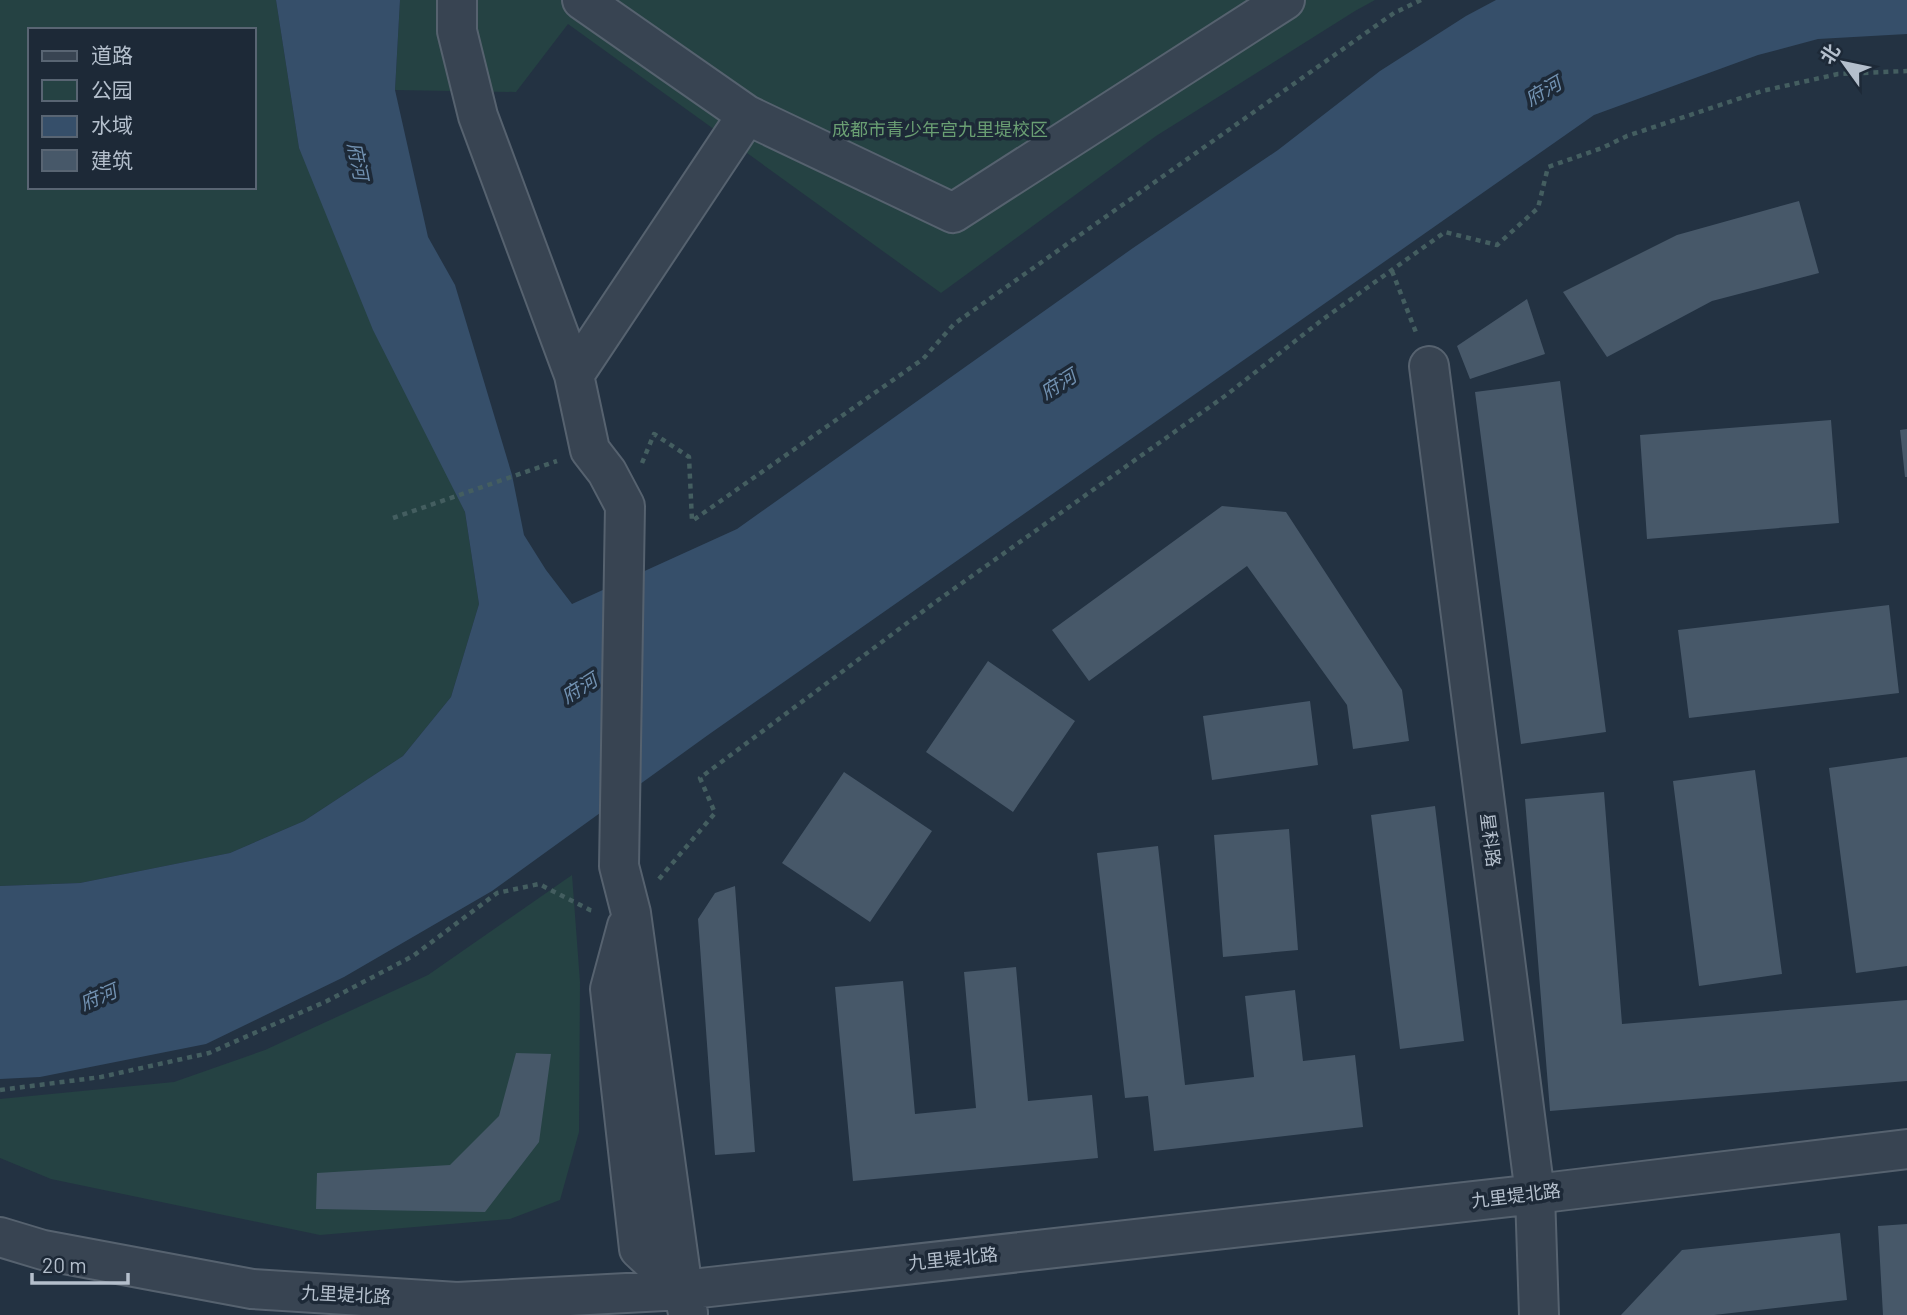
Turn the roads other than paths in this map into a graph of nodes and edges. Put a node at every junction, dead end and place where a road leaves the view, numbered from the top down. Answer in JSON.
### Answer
{"nodes":[{"id":1,"x":457,"y":0,"type":"edge"},
{"id":2,"x":582,"y":0,"type":"edge"},
{"id":3,"x":1284,"y":0,"type":"edge"},
{"id":4,"x":747,"y":115,"type":"junction"},
{"id":5,"x":1429,"y":366,"type":"road end"},
{"id":6,"x":574,"y":375,"type":"junction"},
{"id":7,"x":1907,"y":1149,"type":"edge"},
{"id":8,"x":1535,"y":1194,"type":"junction"},
{"id":9,"x":0,"y":1237,"type":"edge"},
{"id":10,"x":685,"y":1302,"type":"edge"},
{"id":11,"x":1539,"y":1315,"type":"edge"}],
"edges":[{"from":1,"to":6,"type":"street"},
{"from":2,"to":4,"type":"street"},
{"from":3,"to":4,"type":"street"},
{"from":4,"to":6,"type":"street"},
{"from":5,"to":8,"type":"street","name":"星科路"},
{"from":6,"to":10,"type":"street"},
{"from":7,"to":8,"type":"street","name":"九里堤北路"},
{"from":8,"to":10,"type":"street","name":"九里堤北路"},
{"from":8,"to":11,"type":"street","name":"星科路"},
{"from":9,"to":10,"type":"street","name":"九里堤北路"}]}
